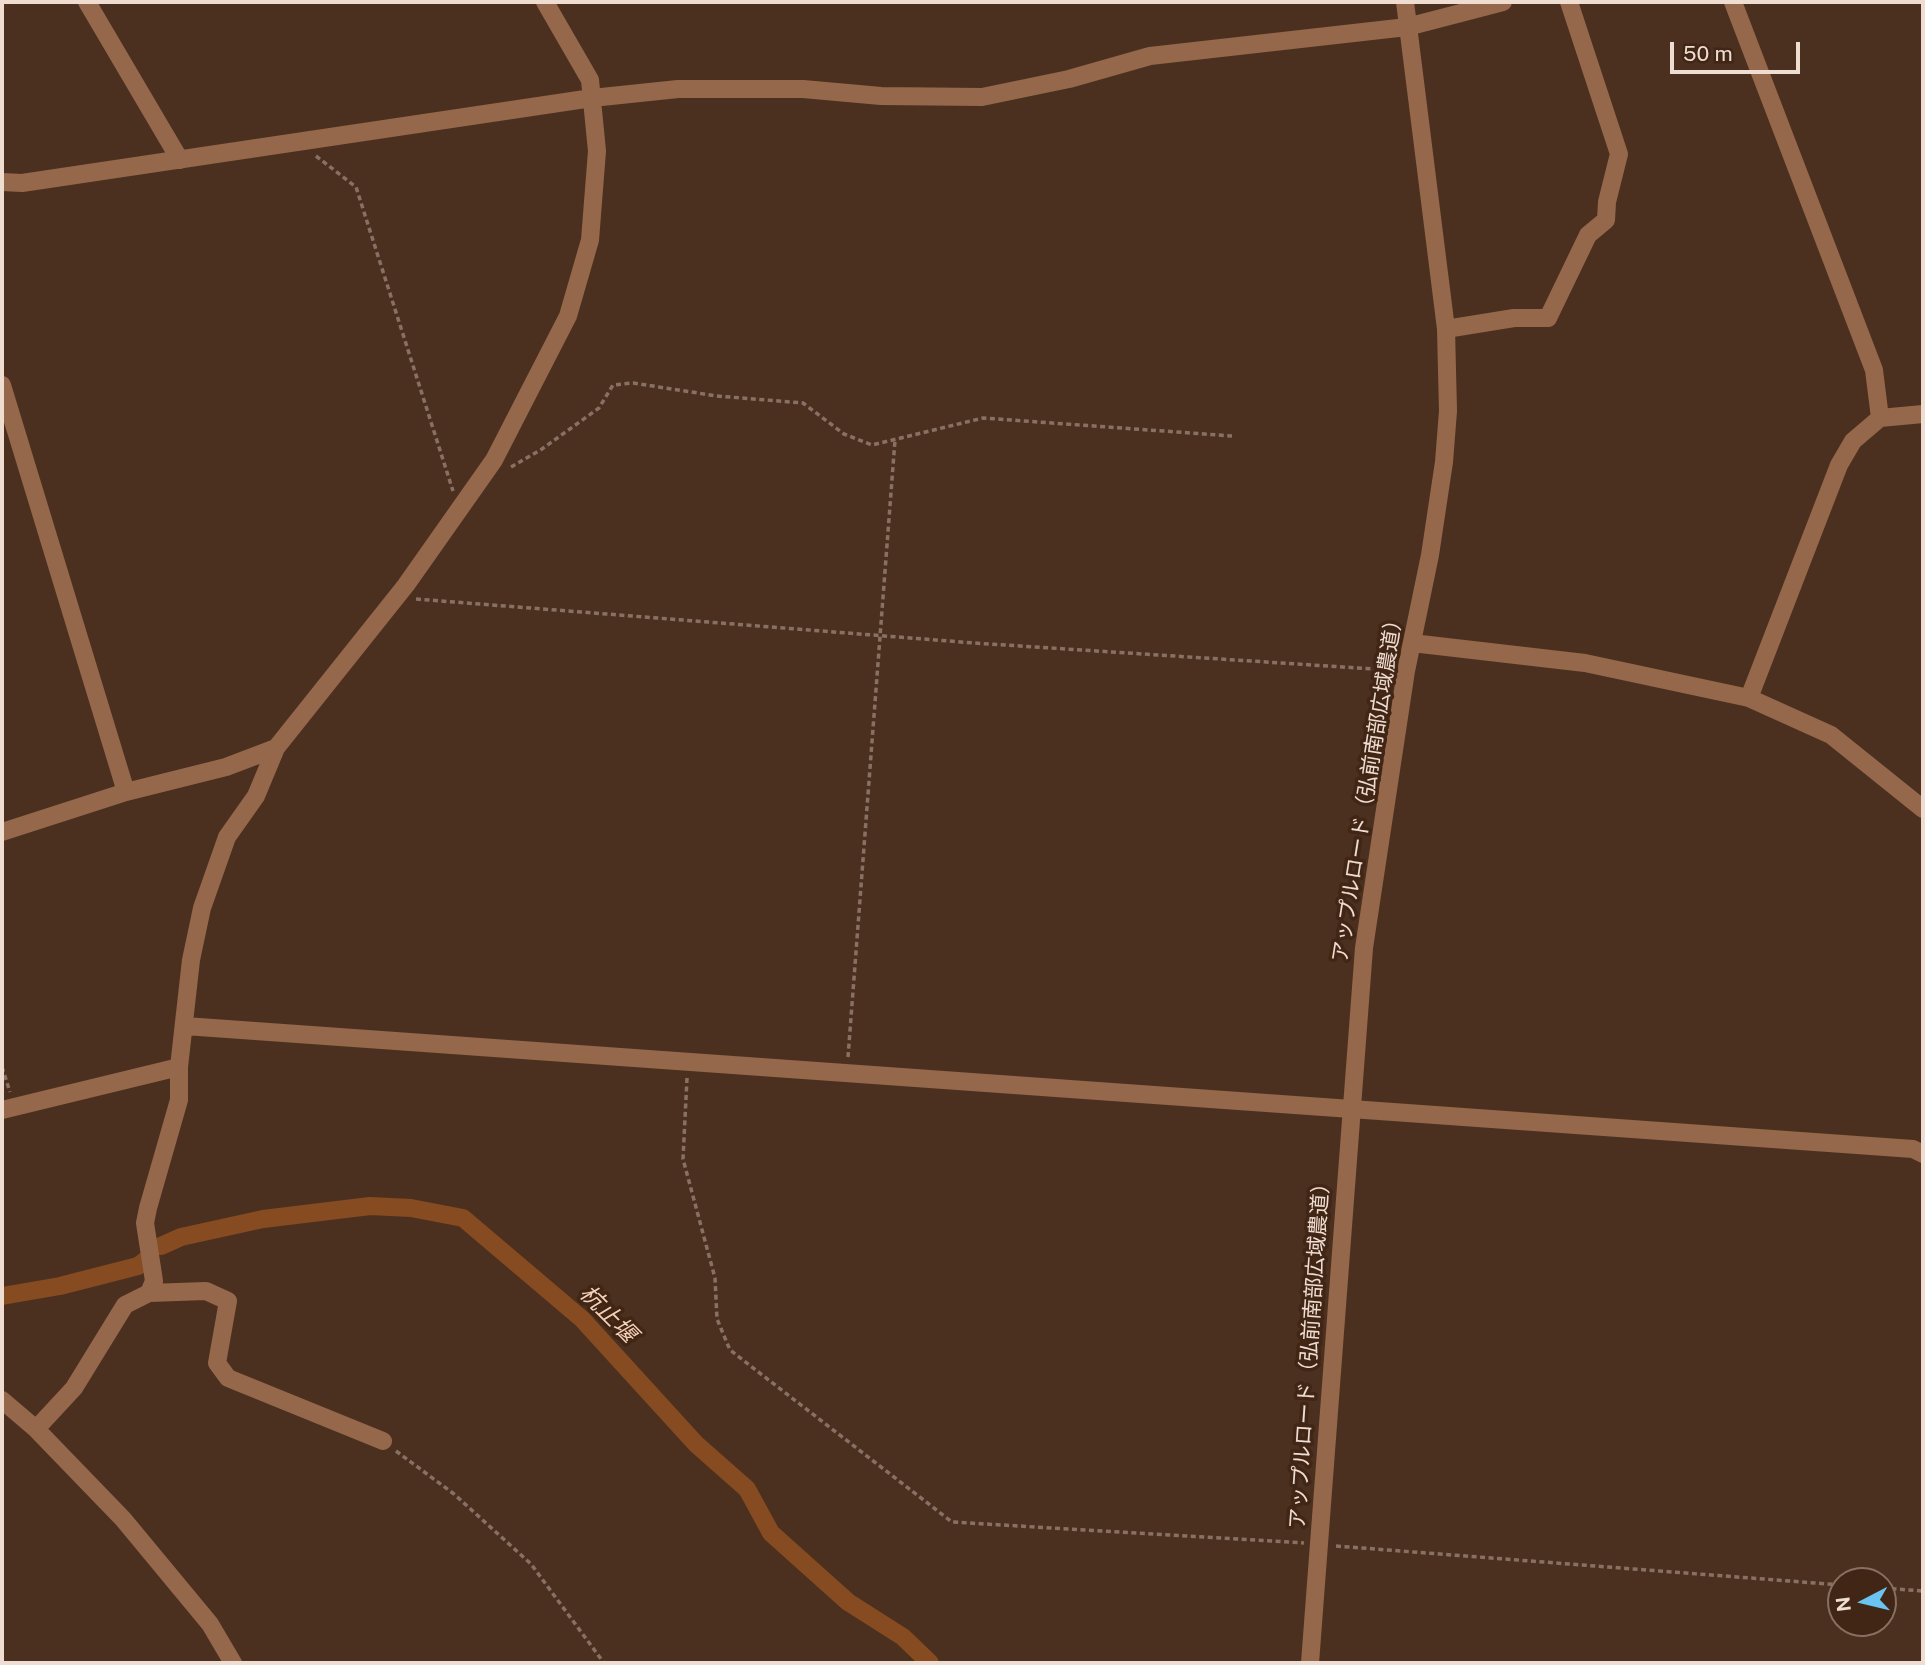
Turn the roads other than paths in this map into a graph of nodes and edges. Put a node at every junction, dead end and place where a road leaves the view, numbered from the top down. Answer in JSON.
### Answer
{"nodes":[{"id":1,"x":87,"y":2,"type":"edge"},
{"id":2,"x":545,"y":2,"type":"edge"},
{"id":3,"x":1405,"y":2,"type":"edge"},
{"id":4,"x":1503,"y":2,"type":"edge"},
{"id":5,"x":1569,"y":2,"type":"edge"},
{"id":6,"x":1733,"y":2,"type":"edge"},
{"id":7,"x":1407,"y":27,"type":"junction"},
{"id":8,"x":592,"y":98,"type":"junction"},
{"id":9,"x":180,"y":160,"type":"junction"},
{"id":10,"x":2,"y":182,"type":"edge"},
{"id":11,"x":1446,"y":330,"type":"junction"},
{"id":12,"x":2,"y":385,"type":"edge"},
{"id":13,"x":1923,"y":414,"type":"edge"},
{"id":14,"x":1880,"y":418,"type":"junction"},
{"id":15,"x":1412,"y":643,"type":"junction"},
{"id":16,"x":1749,"y":698,"type":"junction"},
{"id":17,"x":276,"y":748,"type":"junction"},
{"id":18,"x":126,"y":792,"type":"junction"},
{"id":19,"x":1923,"y":809,"type":"edge"},
{"id":20,"x":2,"y":832,"type":"edge"},
{"id":21,"x":185,"y":1026,"type":"junction"},
{"id":22,"x":179,"y":1067,"type":"junction"},
{"id":23,"x":1351,"y":1108,"type":"junction"},
{"id":24,"x":8,"y":1109,"type":"edge"},
{"id":25,"x":1923,"y":1153,"type":"edge"},
{"id":26,"x":149,"y":1293,"type":"junction"},
{"id":27,"x":2,"y":1399,"type":"edge"},
{"id":28,"x":36,"y":1429,"type":"junction"},
{"id":29,"x":383,"y":1441,"type":"road end"},
{"id":30,"x":233,"y":1663,"type":"edge"},
{"id":31,"x":1310,"y":1663,"type":"edge"}],
"edges":[{"from":1,"to":9,"type":"street"},
{"from":2,"to":8,"type":"street"},
{"from":3,"to":7,"type":"street","name":"アップルロード（弘前南部広域農道）"},
{"from":4,"to":7,"type":"street"},
{"from":5,"to":11,"type":"street"},
{"from":6,"to":14,"type":"street"},
{"from":7,"to":8,"type":"street"},
{"from":7,"to":11,"type":"street","name":"アップルロード（弘前南部広域農道）"},
{"from":8,"to":9,"type":"street"},
{"from":8,"to":17,"type":"street"},
{"from":9,"to":10,"type":"street"},
{"from":11,"to":15,"type":"street","name":"アップルロード（弘前南部広域農道）"},
{"from":12,"to":18,"type":"street"},
{"from":13,"to":14,"type":"street"},
{"from":14,"to":16,"type":"street"},
{"from":15,"to":16,"type":"street"},
{"from":15,"to":23,"type":"street","name":"アップルロード（弘前南部広域農道）"},
{"from":16,"to":19,"type":"street"},
{"from":17,"to":18,"type":"street"},
{"from":17,"to":21,"type":"street"},
{"from":18,"to":20,"type":"street"},
{"from":21,"to":22,"type":"street"},
{"from":21,"to":23,"type":"street"},
{"from":22,"to":24,"type":"street"},
{"from":22,"to":26,"type":"street"},
{"from":23,"to":25,"type":"street"},
{"from":23,"to":31,"type":"street","name":"アップルロード（弘前南部広域農道）"},
{"from":26,"to":28,"type":"street"},
{"from":26,"to":29,"type":"street"},
{"from":27,"to":28,"type":"street"},
{"from":28,"to":30,"type":"street"}]}
